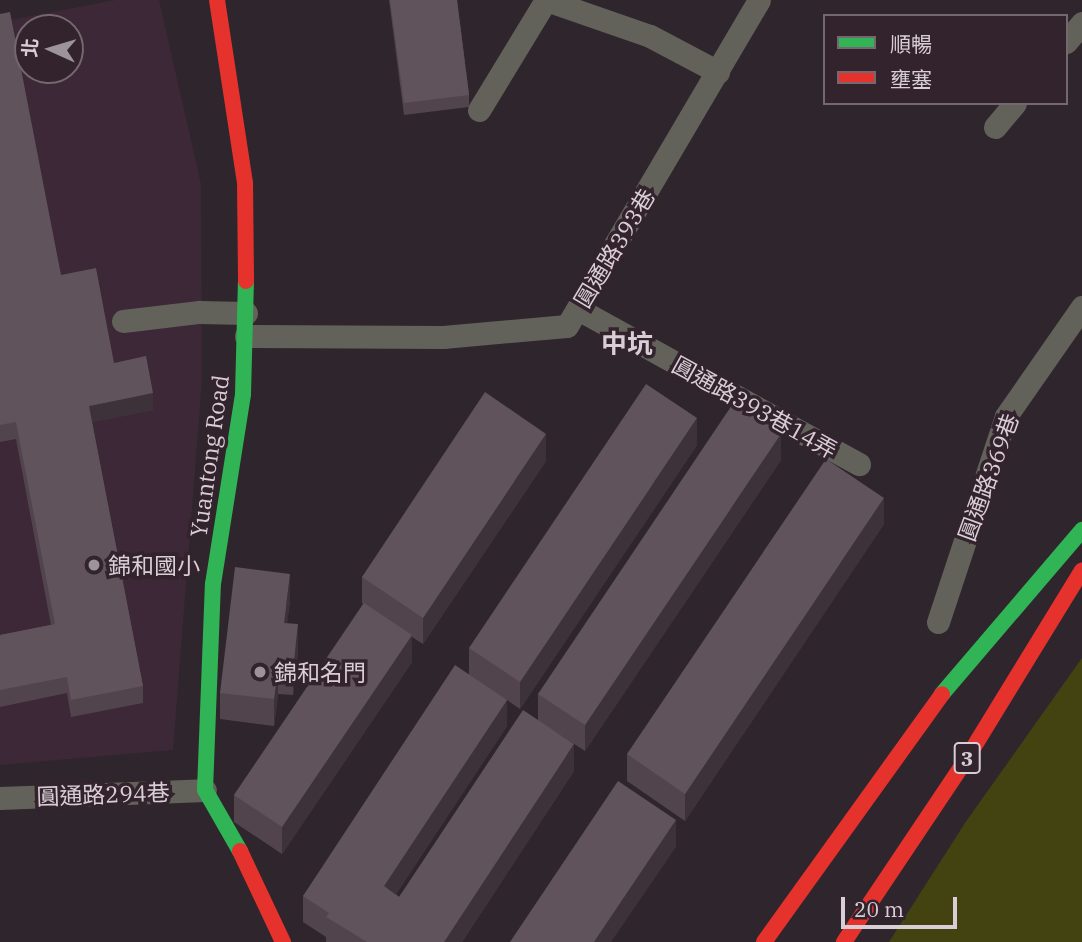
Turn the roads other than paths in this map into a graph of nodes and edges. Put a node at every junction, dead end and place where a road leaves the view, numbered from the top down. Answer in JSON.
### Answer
{"nodes":[{"id":1,"x":217,"y":0,"type":"edge"},
{"id":2,"x":546,"y":0,"type":"edge"},
{"id":3,"x":760,"y":0,"type":"edge"},
{"id":4,"x":1082,"y":23,"type":"edge"},
{"id":5,"x":1068,"y":40,"type":"edge"},
{"id":6,"x":718,"y":72,"type":"junction"},
{"id":7,"x":1013,"y":105,"type":"edge"},
{"id":8,"x":479,"y":110,"type":"dead end"},
{"id":9,"x":995,"y":127,"type":"dead end"},
{"id":10,"x":1082,"y":307,"type":"edge"},
{"id":11,"x":578,"y":309,"type":"junction"},
{"id":12,"x":123,"y":321,"type":"dead end"},
{"id":13,"x":246,"y":324,"type":"junction"},
{"id":14,"x":859,"y":464,"type":"dead end"},
{"id":15,"x":1082,"y":530,"type":"edge"},
{"id":16,"x":1082,"y":570,"type":"edge"},
{"id":17,"x":938,"y":622,"type":"dead end"},
{"id":18,"x":205,"y":790,"type":"junction"},
{"id":19,"x":0,"y":798,"type":"edge"},
{"id":20,"x":284,"y":942,"type":"edge"},
{"id":21,"x":764,"y":942,"type":"edge"},
{"id":22,"x":844,"y":942,"type":"edge"}],
"edges":[{"from":1,"to":13,"type":"main road","name":"Yuantong Road"},
{"from":2,"to":6,"type":"lane"},
{"from":2,"to":8,"type":"lane"},
{"from":3,"to":6,"type":"lane","name":"圓通路393巷"},
{"from":4,"to":5,"type":"lane"},
{"from":6,"to":11,"type":"lane","name":"圓通路393巷"},
{"from":7,"to":9,"type":"lane"},
{"from":10,"to":17,"type":"lane","name":"圓通路369巷"},
{"from":11,"to":13,"type":"lane","name":"圓通路393巷"},
{"from":11,"to":14,"type":"lane","name":"圓通路393巷14弄"},
{"from":12,"to":13,"type":"lane"},
{"from":13,"to":18,"type":"main road","name":"Yuantong Road"},
{"from":15,"to":21,"type":"main road"},
{"from":16,"to":22,"type":"main road","number":"3"},
{"from":18,"to":19,"type":"lane","name":"圓通路294巷"},
{"from":18,"to":20,"type":"main road","name":"Yuantong Road"}]}
